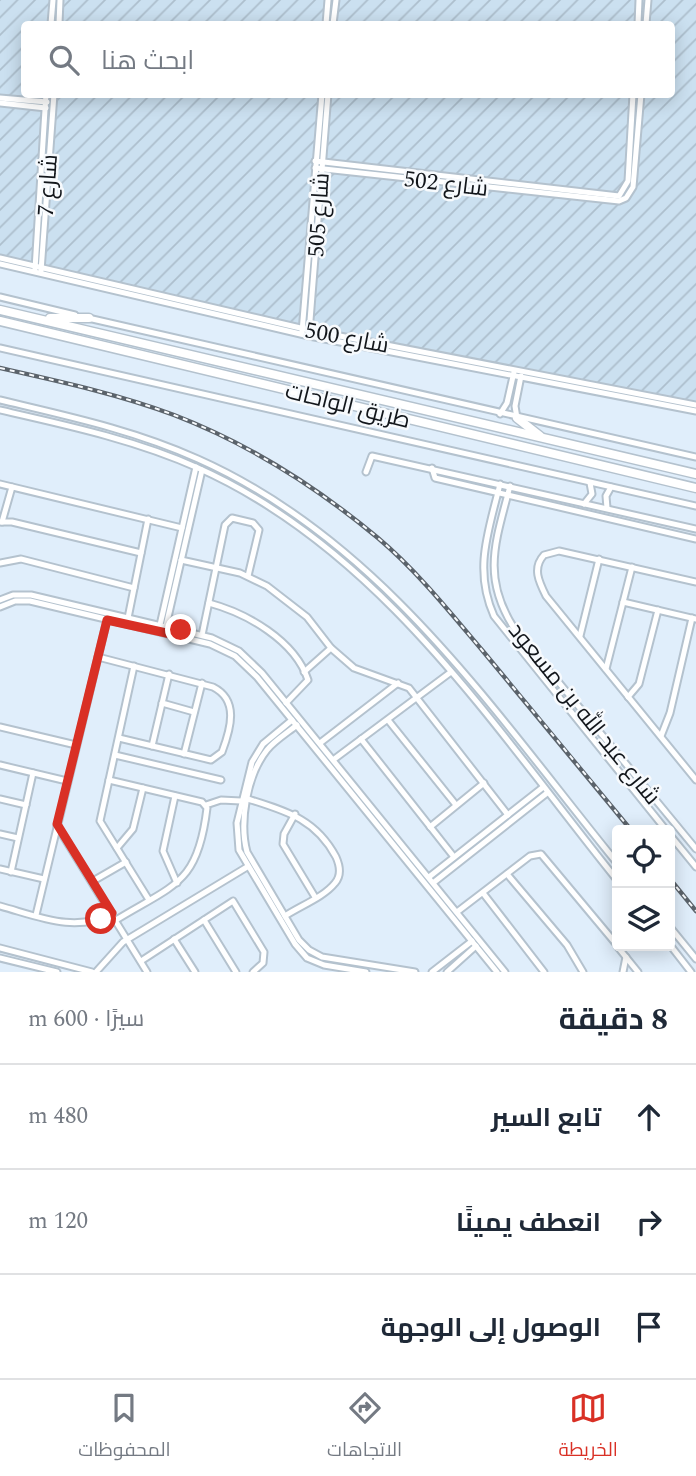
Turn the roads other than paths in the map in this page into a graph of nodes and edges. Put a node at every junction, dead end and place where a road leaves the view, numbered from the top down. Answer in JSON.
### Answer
{"nodes":[{"id":1,"x":53,"y":0,"type":"edge"},
{"id":2,"x":60,"y":0,"type":"edge"},
{"id":3,"x":328,"y":0,"type":"edge"},
{"id":4,"x":336,"y":0,"type":"edge"},
{"id":5,"x":639,"y":0,"type":"edge"},
{"id":6,"x":648,"y":0,"type":"edge"},
{"id":7,"x":51,"y":21,"type":"edge"},
{"id":8,"x":59,"y":21,"type":"edge"},
{"id":9,"x":326,"y":21,"type":"edge"},
{"id":10,"x":334,"y":21,"type":"edge"},
{"id":11,"x":638,"y":21,"type":"edge"},
{"id":12,"x":646,"y":21,"type":"edge"},
{"id":13,"x":54,"y":98,"type":"edge"},
{"id":14,"x":321,"y":98,"type":"edge"},
{"id":15,"x":327,"y":98,"type":"edge"},
{"id":16,"x":633,"y":98,"type":"edge"},
{"id":17,"x":639,"y":98,"type":"edge"},
{"id":18,"x":2,"y":101,"type":"edge"},
{"id":19,"x":46,"y":101,"type":"edge"},
{"id":20,"x":54,"y":102,"type":"junction"},
{"id":21,"x":53,"y":109,"type":"junction"},
{"id":22,"x":633,"y":144,"type":"junction"},
{"id":23,"x":318,"y":165,"type":"junction"},
{"id":24,"x":0,"y":258,"type":"edge"},
{"id":25,"x":0,"y":264,"type":"edge"},
{"id":26,"x":38,"y":271,"type":"junction"},
{"id":27,"x":0,"y":297,"type":"edge"},
{"id":28,"x":0,"y":310,"type":"edge"},
{"id":29,"x":34,"y":318,"type":"junction"},
{"id":30,"x":89,"y":318,"type":"junction"},
{"id":31,"x":0,"y":321,"type":"edge"},
{"id":32,"x":306,"y":332,"type":"junction"},
{"id":33,"x":0,"y":348,"type":"edge"},
{"id":34,"x":518,"y":373,"type":"junction"},
{"id":35,"x":618,"y":392,"type":"junction"},
{"id":36,"x":1,"y":400,"type":"edge"},
{"id":37,"x":696,"y":405,"type":"edge"},
{"id":38,"x":0,"y":411,"type":"edge"},
{"id":39,"x":696,"y":411,"type":"edge"},
{"id":40,"x":500,"y":414,"type":"junction"},
{"id":41,"x":517,"y":418,"type":"junction"},
{"id":42,"x":542,"y":438,"type":"junction"},
{"id":43,"x":696,"y":457,"type":"edge"},
{"id":44,"x":199,"y":468,"type":"junction"},
{"id":45,"x":432,"y":468,"type":"junction"},
{"id":46,"x":366,"y":472,"type":"dead end"},
{"id":47,"x":696,"y":474,"type":"edge"},
{"id":48,"x":590,"y":483,"type":"junction"},
{"id":49,"x":0,"y":484,"type":"edge"},
{"id":50,"x":500,"y":484,"type":"junction"},
{"id":51,"x":510,"y":486,"type":"junction"},
{"id":52,"x":12,"y":487,"type":"junction"},
{"id":53,"x":611,"y":487,"type":"junction"},
{"id":54,"x":696,"y":488,"type":"edge"},
{"id":55,"x":498,"y":492,"type":"junction"},
{"id":56,"x":508,"y":495,"type":"junction"},
{"id":57,"x":584,"y":504,"type":"junction"},
{"id":58,"x":696,"y":506,"type":"edge"},
{"id":59,"x":607,"y":508,"type":"junction"},
{"id":60,"x":148,"y":519,"type":"junction"},
{"id":61,"x":1,"y":522,"type":"edge"},
{"id":62,"x":182,"y":528,"type":"junction"},
{"id":63,"x":696,"y":529,"type":"edge"},
{"id":64,"x":696,"y":539,"type":"edge"},
{"id":65,"x":141,"y":553,"type":"junction"},
{"id":66,"x":599,"y":559,"type":"junction"},
{"id":67,"x":181,"y":560,"type":"junction"},
{"id":68,"x":0,"y":563,"type":"edge"},
{"id":69,"x":632,"y":567,"type":"junction"},
{"id":70,"x":216,"y":568,"type":"junction"},
{"id":71,"x":247,"y":576,"type":"junction"},
{"id":72,"x":696,"y":582,"type":"edge"},
{"id":73,"x":134,"y":588,"type":"junction"},
{"id":74,"x":0,"y":600,"type":"edge"},
{"id":75,"x":623,"y":602,"type":"junction"},
{"id":76,"x":209,"y":603,"type":"junction"},
{"id":77,"x":0,"y":607,"type":"edge"},
{"id":78,"x":69,"y":607,"type":"junction"},
{"id":79,"x":658,"y":610,"type":"junction"},
{"id":80,"x":128,"y":618,"type":"junction"},
{"id":81,"x":694,"y":618,"type":"edge"},
{"id":82,"x":107,"y":620,"type":"junction"},
{"id":83,"x":163,"y":625,"type":"junction"},
{"id":84,"x":181,"y":633,"type":"junction"},
{"id":85,"x":202,"y":635,"type":"junction"},
{"id":86,"x":580,"y":636,"type":"junction"},
{"id":87,"x":435,"y":639,"type":"junction"},
{"id":88,"x":428,"y":645,"type":"junction"},
{"id":89,"x":331,"y":648,"type":"junction"},
{"id":90,"x":98,"y":657,"type":"junction"},
{"id":91,"x":134,"y":666,"type":"junction"},
{"id":92,"x":606,"y":668,"type":"junction"},
{"id":93,"x":304,"y":672,"type":"junction"},
{"id":94,"x":451,"y":672,"type":"junction"},
{"id":95,"x":169,"y":674,"type":"junction"},
{"id":96,"x":202,"y":682,"type":"junction"},
{"id":97,"x":398,"y":683,"type":"junction"},
{"id":98,"x":628,"y":696,"type":"junction"},
{"id":99,"x":418,"y":697,"type":"junction"},
{"id":100,"x":162,"y":703,"type":"junction"},
{"id":101,"x":286,"y":703,"type":"junction"},
{"id":102,"x":194,"y":712,"type":"junction"},
{"id":103,"x":292,"y":720,"type":"junction"},
{"id":104,"x":388,"y":720,"type":"junction"},
{"id":105,"x":297,"y":725,"type":"junction"},
{"id":106,"x":0,"y":727,"type":"edge"},
{"id":107,"x":661,"y":736,"type":"junction"},
{"id":108,"x":119,"y":738,"type":"junction"},
{"id":109,"x":361,"y":740,"type":"junction"},
{"id":110,"x":320,"y":743,"type":"junction"},
{"id":111,"x":76,"y":745,"type":"junction"},
{"id":112,"x":152,"y":746,"type":"junction"},
{"id":113,"x":184,"y":754,"type":"junction"},
{"id":114,"x":115,"y":755,"type":"junction"},
{"id":115,"x":621,"y":758,"type":"junction"},
{"id":116,"x":333,"y":760,"type":"junction"},
{"id":117,"x":0,"y":765,"type":"edge"},
{"id":118,"x":612,"y":765,"type":"junction"},
{"id":119,"x":33,"y":773,"type":"junction"},
{"id":120,"x":109,"y":780,"type":"junction"},
{"id":121,"x":221,"y":780,"type":"dead end"},
{"id":122,"x":696,"y":780,"type":"edge"},
{"id":123,"x":67,"y":781,"type":"junction"},
{"id":124,"x":484,"y":783,"type":"junction"},
{"id":125,"x":143,"y":788,"type":"junction"},
{"id":126,"x":545,"y":790,"type":"junction"},
{"id":127,"x":175,"y":796,"type":"junction"},
{"id":128,"x":0,"y":799,"type":"edge"},
{"id":129,"x":244,"y":800,"type":"junction"},
{"id":130,"x":26,"y":805,"type":"junction"},
{"id":131,"x":206,"y":805,"type":"junction"},
{"id":132,"x":456,"y":806,"type":"junction"},
{"id":133,"x":295,"y":814,"type":"junction"},
{"id":134,"x":508,"y":814,"type":"junction"},
{"id":135,"x":57,"y":824,"type":"junction"},
{"id":136,"x":662,"y":825,"type":"edge"},
{"id":137,"x":430,"y":827,"type":"junction"},
{"id":138,"x":0,"y":834,"type":"edge"},
{"id":139,"x":18,"y":838,"type":"junction"},
{"id":140,"x":675,"y":841,"type":"edge"},
{"id":141,"x":117,"y":848,"type":"junction"},
{"id":142,"x":696,"y":849,"type":"edge"},
{"id":143,"x":454,"y":857,"type":"junction"},
{"id":144,"x":612,"y":858,"type":"edge"},
{"id":145,"x":126,"y":862,"type":"junction"},
{"id":146,"x":247,"y":867,"type":"junction"},
{"id":147,"x":696,"y":867,"type":"edge"},
{"id":148,"x":0,"y":869,"type":"edge"},
{"id":149,"x":610,"y":871,"type":"joint"},
{"id":150,"x":11,"y":872,"type":"junction"},
{"id":151,"x":507,"y":874,"type":"junction"},
{"id":152,"x":612,"y":874,"type":"edge"},
{"id":153,"x":44,"y":879,"type":"junction"},
{"id":154,"x":431,"y":880,"type":"junction"},
{"id":155,"x":93,"y":881,"type":"junction"},
{"id":156,"x":177,"y":883,"type":"junction"},
{"id":157,"x":483,"y":893,"type":"junction"},
{"id":158,"x":315,"y":897,"type":"junction"},
{"id":159,"x":149,"y":900,"type":"junction"},
{"id":160,"x":0,"y":906,"type":"edge"},
{"id":161,"x":457,"y":912,"type":"junction"},
{"id":162,"x":112,"y":913,"type":"junction"},
{"id":163,"x":36,"y":915,"type":"junction"},
{"id":164,"x":285,"y":916,"type":"junction"},
{"id":165,"x":116,"y":920,"type":"junction"},
{"id":166,"x":204,"y":920,"type":"junction"},
{"id":167,"x":675,"y":933,"type":"edge"},
{"id":168,"x":127,"y":939,"type":"junction"},
{"id":169,"x":174,"y":939,"type":"junction"},
{"id":170,"x":612,"y":940,"type":"edge"},
{"id":171,"x":474,"y":944,"type":"junction"},
{"id":172,"x":0,"y":948,"type":"edge"},
{"id":173,"x":621,"y":951,"type":"edge"},
{"id":174,"x":675,"y":951,"type":"edge"},
{"id":175,"x":626,"y":957,"type":"junction"},
{"id":176,"x":0,"y":958,"type":"edge"},
{"id":177,"x":696,"y":959,"type":"edge"},
{"id":178,"x":141,"y":961,"type":"junction"},
{"id":179,"x":24,"y":964,"type":"junction"},
{"id":180,"x":30,"y":969,"type":"edge"},
{"id":181,"x":342,"y":970,"type":"edge"},
{"id":182,"x":22,"y":972,"type":"edge"},
{"id":183,"x":57,"y":972,"type":"edge"},
{"id":184,"x":94,"y":972,"type":"edge"},
{"id":185,"x":147,"y":972,"type":"edge"},
{"id":186,"x":195,"y":972,"type":"edge"},
{"id":187,"x":236,"y":972,"type":"edge"},
{"id":188,"x":253,"y":972,"type":"edge"},
{"id":189,"x":366,"y":972,"type":"edge"},
{"id":190,"x":415,"y":972,"type":"edge"},
{"id":191,"x":432,"y":972,"type":"edge"},
{"id":192,"x":447,"y":972,"type":"edge"},
{"id":193,"x":497,"y":972,"type":"edge"},
{"id":194,"x":505,"y":972,"type":"edge"},
{"id":195,"x":544,"y":972,"type":"edge"},
{"id":196,"x":583,"y":972,"type":"edge"},
{"id":197,"x":623,"y":972,"type":"edge"},
{"id":198,"x":638,"y":972,"type":"edge"},
{"id":199,"x":691,"y":972,"type":"edge"}],
"edges":[{"from":1,"to":7,"type":"street"},
{"from":2,"to":8,"type":"street"},
{"from":3,"to":9,"type":"street"},
{"from":4,"to":10,"type":"street"},
{"from":5,"to":11,"type":"street"},
{"from":6,"to":12,"type":"street"},
{"from":13,"to":20,"type":"street","name":"شارع 7"},
{"from":14,"to":23,"type":"street","name":"شارع 505"},
{"from":15,"to":23,"type":"street","name":"شارع 505"},
{"from":16,"to":22,"type":"street"},
{"from":17,"to":22,"type":"street"},
{"from":18,"to":19,"type":"street"},
{"from":19,"to":20,"type":"street"},
{"from":19,"to":21,"type":"street"},
{"from":19,"to":26,"type":"street","name":"شارع 7"},
{"from":20,"to":21,"type":"street","name":"شارع 7"},
{"from":21,"to":26,"type":"street","name":"شارع 7"},
{"from":22,"to":23,"type":"street","name":"شارع 502"},
{"from":23,"to":32,"type":"street","name":"شارع 505"},
{"from":24,"to":26,"type":"street","name":"شارع 500"},
{"from":25,"to":26,"type":"street","name":"شارع 500"},
{"from":26,"to":32,"type":"street","name":"شارع 500"},
{"from":27,"to":30,"type":"street","name":"طريق الواحات"},
{"from":28,"to":29,"type":"highway","name":"طريق الواحات"},
{"from":29,"to":30,"type":"highway"},
{"from":29,"to":42,"type":"highway","name":"طريق الواحات"},
{"from":30,"to":40,"type":"street","name":"طريق الواحات"},
{"from":31,"to":54,"type":"highway","name":"طريق الواحات"},
{"from":32,"to":34,"type":"street","name":"شارع 500"},
{"from":33,"to":48,"type":"street","name":"طريق الواحات"},
{"from":34,"to":35,"type":"street","name":"شارع 500"},
{"from":34,"to":40,"type":"street"},
{"from":34,"to":41,"type":"street"},
{"from":35,"to":37,"type":"street","name":"شارع 500"},
{"from":35,"to":39,"type":"street","name":"شارع 500"},
{"from":36,"to":38,"type":"street"},
{"from":36,"to":87,"type":"street"},
{"from":38,"to":44,"type":"street"},
{"from":40,"to":41,"type":"street","name":"طريق الواحات"},
{"from":41,"to":42,"type":"highway"},
{"from":41,"to":43,"type":"street","name":"طريق الواحات"},
{"from":42,"to":47,"type":"highway","name":"طريق الواحات"},
{"from":44,"to":62,"type":"street"},
{"from":44,"to":67,"type":"street"},
{"from":44,"to":88,"type":"street"},
{"from":45,"to":46,"type":"street"},
{"from":45,"to":50,"type":"street"},
{"from":45,"to":55,"type":"street"},
{"from":48,"to":53,"type":"street","name":"طريق الواحات"},
{"from":48,"to":57,"type":"street"},
{"from":49,"to":52,"type":"street"},
{"from":50,"to":51,"type":"street"},
{"from":50,"to":55,"type":"street","name":"شارع عبد الله بن مسعود"},
{"from":51,"to":56,"type":"street","name":"شارع عبد الله بن مسعود"},
{"from":51,"to":57,"type":"street"},
{"from":52,"to":60,"type":"street"},
{"from":52,"to":61,"type":"street"},
{"from":53,"to":58,"type":"street","name":"طريق الواحات"},
{"from":53,"to":59,"type":"street"},
{"from":55,"to":56,"type":"street"},
{"from":55,"to":118,"type":"street","name":"شارع عبد الله بن مسعود"},
{"from":56,"to":64,"type":"street"},
{"from":56,"to":115,"type":"street","name":"شارع عبد الله بن مسعود"},
{"from":57,"to":59,"type":"street"},
{"from":59,"to":63,"type":"street"},
{"from":60,"to":62,"type":"street"},
{"from":60,"to":65,"type":"street"},
{"from":61,"to":65,"type":"street"},
{"from":62,"to":83,"type":"street"},
{"from":65,"to":73,"type":"street"},
{"from":66,"to":69,"type":"street"},
{"from":66,"to":86,"type":"street"},
{"from":66,"to":86,"type":"street"},
{"from":67,"to":70,"type":"street"},
{"from":67,"to":83,"type":"street"},
{"from":68,"to":73,"type":"street"},
{"from":69,"to":72,"type":"street"},
{"from":69,"to":75,"type":"street"},
{"from":70,"to":71,"type":"street"},
{"from":70,"to":71,"type":"street"},
{"from":70,"to":76,"type":"street"},
{"from":71,"to":89,"type":"street"},
{"from":73,"to":80,"type":"street"},
{"from":74,"to":78,"type":"street"},
{"from":75,"to":79,"type":"street"},
{"from":75,"to":92,"type":"street"},
{"from":76,"to":85,"type":"street"},
{"from":76,"to":93,"type":"street"},
{"from":77,"to":78,"type":"street"},
{"from":78,"to":80,"type":"street"},
{"from":78,"to":82,"type":"street"},
{"from":79,"to":81,"type":"street"},
{"from":79,"to":98,"type":"street"},
{"from":80,"to":83,"type":"street"},
{"from":81,"to":107,"type":"street"},
{"from":82,"to":84,"type":"street"},
{"from":82,"to":90,"type":"street"},
{"from":83,"to":84,"type":"street"},
{"from":84,"to":85,"type":"street"},
{"from":84,"to":103,"type":"street"},
{"from":85,"to":101,"type":"street"},
{"from":86,"to":92,"type":"street"},
{"from":87,"to":88,"type":"street"},
{"from":87,"to":144,"type":"street"},
{"from":88,"to":94,"type":"street"},
{"from":89,"to":93,"type":"street"},
{"from":89,"to":97,"type":"street"},
{"from":90,"to":91,"type":"street"},
{"from":90,"to":111,"type":"street"},
{"from":91,"to":95,"type":"street"},
{"from":91,"to":108,"type":"street"},
{"from":92,"to":98,"type":"street"},
{"from":93,"to":101,"type":"street"},
{"from":94,"to":99,"type":"street"},
{"from":94,"to":126,"type":"street"},
{"from":95,"to":96,"type":"street"},
{"from":95,"to":100,"type":"street"},
{"from":96,"to":102,"type":"street"},
{"from":96,"to":113,"type":"street"},
{"from":97,"to":99,"type":"street"},
{"from":97,"to":110,"type":"street"},
{"from":98,"to":107,"type":"street"},
{"from":99,"to":104,"type":"street"},
{"from":99,"to":124,"type":"street"},
{"from":100,"to":102,"type":"street"},
{"from":100,"to":112,"type":"street"},
{"from":101,"to":110,"type":"street"},
{"from":102,"to":113,"type":"street"},
{"from":103,"to":105,"type":"street"},
{"from":103,"to":129,"type":"street"},
{"from":104,"to":109,"type":"street"},
{"from":104,"to":132,"type":"street"},
{"from":105,"to":129,"type":"street"},
{"from":105,"to":171,"type":"street"},
{"from":106,"to":111,"type":"street"},
{"from":107,"to":122,"type":"street"},
{"from":108,"to":112,"type":"street"},
{"from":108,"to":114,"type":"street"},
{"from":109,"to":116,"type":"street"},
{"from":109,"to":137,"type":"street"},
{"from":110,"to":116,"type":"street"},
{"from":111,"to":123,"type":"street"},
{"from":112,"to":113,"type":"street"},
{"from":114,"to":120,"type":"street"},
{"from":114,"to":121,"type":"street"},
{"from":115,"to":118,"type":"street"},
{"from":115,"to":142,"type":"street","name":"شارع عبد الله بن مسعود"},
{"from":116,"to":154,"type":"street"},
{"from":117,"to":119,"type":"street"},
{"from":118,"to":136,"type":"street","name":"شارع عبد الله بن مسعود"},
{"from":119,"to":123,"type":"street"},
{"from":119,"to":130,"type":"street"},
{"from":120,"to":125,"type":"street"},
{"from":120,"to":141,"type":"street"},
{"from":123,"to":135,"type":"street"},
{"from":124,"to":132,"type":"street"},
{"from":124,"to":134,"type":"street"},
{"from":125,"to":127,"type":"street"},
{"from":125,"to":141,"type":"street"},
{"from":126,"to":134,"type":"street"},
{"from":126,"to":149,"type":"street"},
{"from":126,"to":154,"type":"street"},
{"from":127,"to":131,"type":"street"},
{"from":127,"to":156,"type":"street"},
{"from":128,"to":130,"type":"street"},
{"from":129,"to":131,"type":"street"},
{"from":129,"to":133,"type":"street"},
{"from":129,"to":146,"type":"street"},
{"from":129,"to":164,"type":"street"},
{"from":130,"to":139,"type":"street"},
{"from":131,"to":156,"type":"street"},
{"from":132,"to":137,"type":"street"},
{"from":133,"to":158,"type":"street"},
{"from":133,"to":158,"type":"street"},
{"from":134,"to":143,"type":"street"},
{"from":135,"to":153,"type":"street"},
{"from":135,"to":155,"type":"street"},
{"from":137,"to":143,"type":"street"},
{"from":138,"to":139,"type":"street"},
{"from":139,"to":150,"type":"street"},
{"from":140,"to":147,"type":"street"},
{"from":141,"to":145,"type":"street"},
{"from":143,"to":154,"type":"street"},
{"from":145,"to":155,"type":"street"},
{"from":145,"to":159,"type":"street"},
{"from":146,"to":168,"type":"street"},
{"from":146,"to":181,"type":"street"},
{"from":148,"to":150,"type":"street"},
{"from":149,"to":152,"type":"street"},
{"from":150,"to":153,"type":"street"},
{"from":151,"to":157,"type":"street"},
{"from":151,"to":170,"type":"street"},
{"from":151,"to":196,"type":"street"},
{"from":153,"to":163,"type":"street"},
{"from":154,"to":161,"type":"street"},
{"from":155,"to":162,"type":"street"},
{"from":156,"to":159,"type":"street"},
{"from":157,"to":161,"type":"street"},
{"from":157,"to":195,"type":"street"},
{"from":158,"to":164,"type":"street"},
{"from":159,"to":165,"type":"street"},
{"from":160,"to":163,"type":"street"},
{"from":161,"to":194,"type":"street"},
{"from":162,"to":163,"type":"street"},
{"from":162,"to":165,"type":"street"},
{"from":164,"to":190,"type":"street"},
{"from":165,"to":168,"type":"street"},
{"from":166,"to":169,"type":"street"},
{"from":166,"to":187,"type":"street"},
{"from":166,"to":188,"type":"street"},
{"from":167,"to":177,"type":"street"},
{"from":168,"to":178,"type":"street"},
{"from":168,"to":184,"type":"street"},
{"from":169,"to":178,"type":"street"},
{"from":169,"to":186,"type":"street"},
{"from":171,"to":191,"type":"street"},
{"from":171,"to":192,"type":"street"},
{"from":171,"to":193,"type":"street"},
{"from":172,"to":184,"type":"street"},
{"from":173,"to":175,"type":"street"},
{"from":174,"to":199,"type":"street"},
{"from":175,"to":197,"type":"street"},
{"from":175,"to":198,"type":"street"},
{"from":176,"to":179,"type":"street"},
{"from":178,"to":185,"type":"street"},
{"from":179,"to":180,"type":"street"},
{"from":179,"to":182,"type":"street"},
{"from":180,"to":183,"type":"street"},
{"from":181,"to":189,"type":"street"}]}
